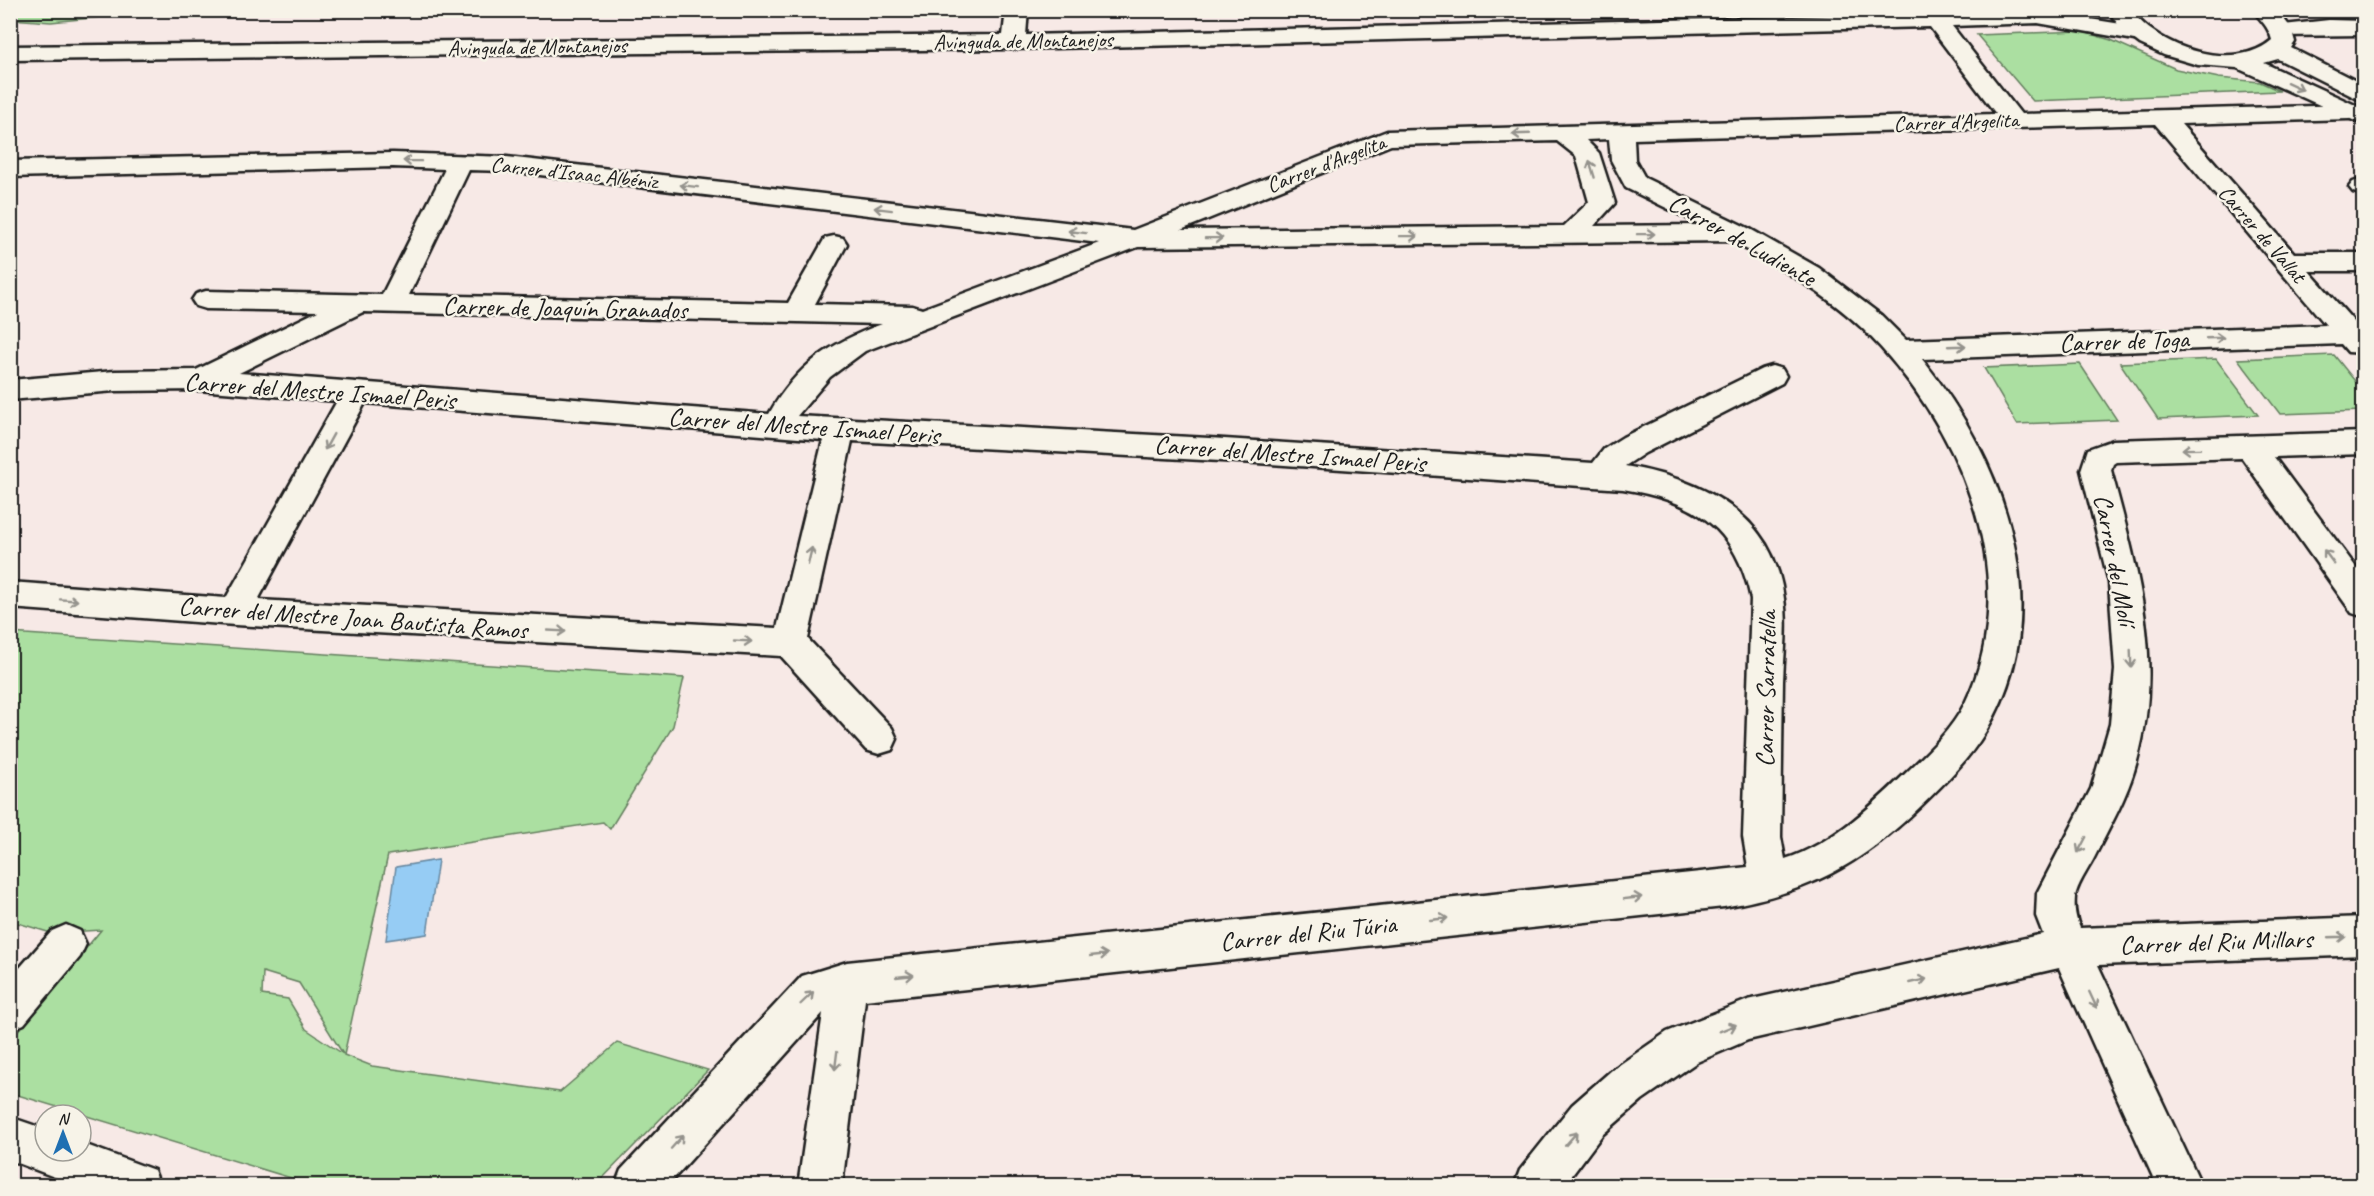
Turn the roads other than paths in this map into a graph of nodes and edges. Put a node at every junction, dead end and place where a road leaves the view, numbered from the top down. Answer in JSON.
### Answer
{"nodes":[{"id":1,"x":1017,"y":10,"type":"edge"},
{"id":2,"x":2069,"y":10,"type":"edge"},
{"id":3,"x":2119,"y":10,"type":"edge"},
{"id":4,"x":2264,"y":10,"type":"edge"},
{"id":5,"x":1931,"y":15,"type":"edge"},
{"id":6,"x":2036,"y":16,"type":"junction"},
{"id":7,"x":2364,"y":28,"type":"edge"},
{"id":8,"x":2140,"y":34,"type":"junction"},
{"id":9,"x":2281,"y":41,"type":"junction"},
{"id":10,"x":1014,"y":42,"type":"junction"},
{"id":11,"x":10,"y":53,"type":"edge"},
{"id":12,"x":2242,"y":62,"type":"junction"},
{"id":13,"x":2359,"y":108,"type":"edge"},
{"id":14,"x":2161,"y":116,"type":"junction"},
{"id":15,"x":2014,"y":121,"type":"junction"},
{"id":16,"x":1621,"y":131,"type":"junction"},
{"id":17,"x":1563,"y":133,"type":"junction"},
{"id":18,"x":461,"y":162,"type":"junction"},
{"id":19,"x":10,"y":169,"type":"edge"},
{"id":20,"x":1635,"y":183,"type":"junction"},
{"id":21,"x":1736,"y":233,"type":"junction"},
{"id":22,"x":1572,"y":234,"type":"junction"},
{"id":23,"x":1606,"y":234,"type":"junction"},
{"id":24,"x":1135,"y":238,"type":"junction"},
{"id":25,"x":834,"y":244,"type":"dead end"},
{"id":26,"x":2286,"y":262,"type":"junction"},
{"id":27,"x":2364,"y":262,"type":"edge"},
{"id":28,"x":206,"y":300,"type":"dead end"},
{"id":29,"x":359,"y":304,"type":"junction"},
{"id":30,"x":391,"y":304,"type":"junction"},
{"id":31,"x":796,"y":313,"type":"junction"},
{"id":32,"x":925,"y":316,"type":"junction"},
{"id":33,"x":2356,"y":342,"type":"edge"},
{"id":34,"x":1899,"y":350,"type":"junction"},
{"id":35,"x":1772,"y":376,"type":"dead end"},
{"id":36,"x":198,"y":381,"type":"junction"},
{"id":37,"x":10,"y":390,"type":"edge"},
{"id":38,"x":357,"y":391,"type":"junction"},
{"id":39,"x":777,"y":426,"type":"junction"},
{"id":40,"x":840,"y":430,"type":"junction"},
{"id":41,"x":2364,"y":443,"type":"edge"},
{"id":42,"x":2250,"y":447,"type":"junction"},
{"id":43,"x":1599,"y":476,"type":"junction"},
{"id":44,"x":1719,"y":512,"type":"joint"},
{"id":45,"x":10,"y":596,"type":"edge"},
{"id":46,"x":2364,"y":604,"type":"edge"},
{"id":47,"x":235,"y":612,"type":"junction"},
{"id":48,"x":793,"y":628,"type":"junction"},
{"id":49,"x":879,"y":739,"type":"dead end"},
{"id":50,"x":1770,"y":881,"type":"junction"},
{"id":51,"x":2364,"y":936,"type":"edge"},
{"id":52,"x":66,"y":944,"type":"dead end"},
{"id":53,"x":2068,"y":947,"type":"junction"},
{"id":54,"x":847,"y":982,"type":"junction"},
{"id":55,"x":10,"y":1010,"type":"edge"},
{"id":56,"x":10,"y":1138,"type":"edge"},
{"id":57,"x":138,"y":1185,"type":"edge"},
{"id":58,"x":637,"y":1185,"type":"edge"},
{"id":59,"x":820,"y":1185,"type":"edge"},
{"id":60,"x":1536,"y":1185,"type":"edge"},
{"id":61,"x":2180,"y":1185,"type":"edge"}],
"edges":[{"from":1,"to":10,"type":"street"},
{"from":2,"to":6,"type":"street","name":"Avinguda de Montanejos"},
{"from":3,"to":8,"type":"street"},
{"from":4,"to":9,"type":"street"},
{"from":5,"to":6,"type":"street","name":"Avinguda de Montanejos"},
{"from":5,"to":10,"type":"street","name":"Avinguda de Montanejos"},
{"from":5,"to":15,"type":"street"},
{"from":6,"to":8,"type":"street","name":"Avinguda de Montanejos"},
{"from":7,"to":9,"type":"street"},
{"from":8,"to":12,"type":"street"},
{"from":9,"to":12,"type":"street"},
{"from":9,"to":13,"type":"street"},
{"from":10,"to":11,"type":"street","name":"Avinguda de Montanejos"},
{"from":12,"to":13,"type":"street","one_way":true},
{"from":13,"to":14,"type":"street","name":"Carrer d'Argelita"},
{"from":14,"to":15,"type":"street","name":"Carrer d'Argelita"},
{"from":14,"to":26,"type":"street","name":"Carrer de Vallat"},
{"from":15,"to":16,"type":"street","name":"Carrer d'Argelita"},
{"from":16,"to":17,"type":"street","name":"Carrer d'Argelita"},
{"from":16,"to":20,"type":"street"},
{"from":22,"to":17,"type":"street","one_way":true},
{"from":17,"to":24,"type":"street","name":"Carrer d'Argelita","one_way":true},
{"from":18,"to":19,"type":"street","name":"Carrer d'Isaac Albéniz","one_way":true},
{"from":24,"to":18,"type":"street","name":"Carrer d'Isaac Albéniz","one_way":true},
{"from":18,"to":30,"type":"street"},
{"from":20,"to":21,"type":"street","name":"Carrer de Ludiente"},
{"from":20,"to":23,"type":"street"},
{"from":23,"to":21,"type":"street","name":"Carrer d'Argelita","one_way":true},
{"from":21,"to":34,"type":"street","name":"Carrer de Ludiente"},
{"from":22,"to":23,"type":"street","name":"Carrer d'Argelita"},
{"from":24,"to":22,"type":"street","name":"Carrer d'Argelita","one_way":true},
{"from":24,"to":32,"type":"street","name":"Carrer d'Argelita"},
{"from":25,"to":31,"type":"street"},
{"from":26,"to":27,"type":"street"},
{"from":26,"to":33,"type":"street","name":"Carrer de Vallat"},
{"from":28,"to":29,"type":"street","name":"Carrer de Joaquín Granados"},
{"from":29,"to":30,"type":"street","name":"Carrer de Joaquín Granados"},
{"from":29,"to":36,"type":"street"},
{"from":30,"to":31,"type":"street","name":"Carrer de Joaquín Granados"},
{"from":31,"to":32,"type":"street","name":"Carrer de Joaquín Granados"},
{"from":32,"to":39,"type":"street","name":"Carrer d'Argelita"},
{"from":34,"to":33,"type":"street","name":"Carrer de Toga","one_way":true},
{"from":34,"to":50,"type":"street","name":"Carrer de Ludiente"},
{"from":35,"to":43,"type":"street"},
{"from":36,"to":37,"type":"street","name":"Carrer del Mestre Ismael Peris"},
{"from":36,"to":38,"type":"street","name":"Carrer del Mestre Ismael Peris"},
{"from":38,"to":39,"type":"street","name":"Carrer del Mestre Ismael Peris"},
{"from":38,"to":47,"type":"street","one_way":true},
{"from":39,"to":40,"type":"street","name":"Carrer del Mestre Ismael Peris"},
{"from":40,"to":43,"type":"street","name":"Carrer del Mestre Ismael Peris"},
{"from":48,"to":40,"type":"street","one_way":true},
{"from":41,"to":42,"type":"street","name":"Carrer del Molí"},
{"from":46,"to":42,"type":"street","one_way":true},
{"from":42,"to":53,"type":"street","name":"Carrer del Molí","one_way":true},
{"from":43,"to":44,"type":"street","name":"Carrer del Mestre Ismael Peris"},
{"from":44,"to":50,"type":"street","name":"Carrer Sarratella"},
{"from":45,"to":47,"type":"street","name":"Carrer del Mestre Joan Bautista Ramos","one_way":true},
{"from":47,"to":48,"type":"street","name":"Carrer del Mestre Joan Bautista Ramos","one_way":true},
{"from":48,"to":49,"type":"street"},
{"from":54,"to":50,"type":"street","name":"Carrer del Riu Túria","one_way":true},
{"from":53,"to":51,"type":"street","name":"Carrer del Riu Millars","one_way":true},
{"from":52,"to":55,"type":"street"},
{"from":60,"to":53,"type":"street","name":"Carrer del Riu Millars","one_way":true},
{"from":53,"to":61,"type":"street","name":"Carrer del Molí","one_way":true},
{"from":58,"to":54,"type":"street","name":"Carrer del Riu Túria","one_way":true},
{"from":54,"to":59,"type":"street","one_way":true},
{"from":56,"to":57,"type":"street"}]}
